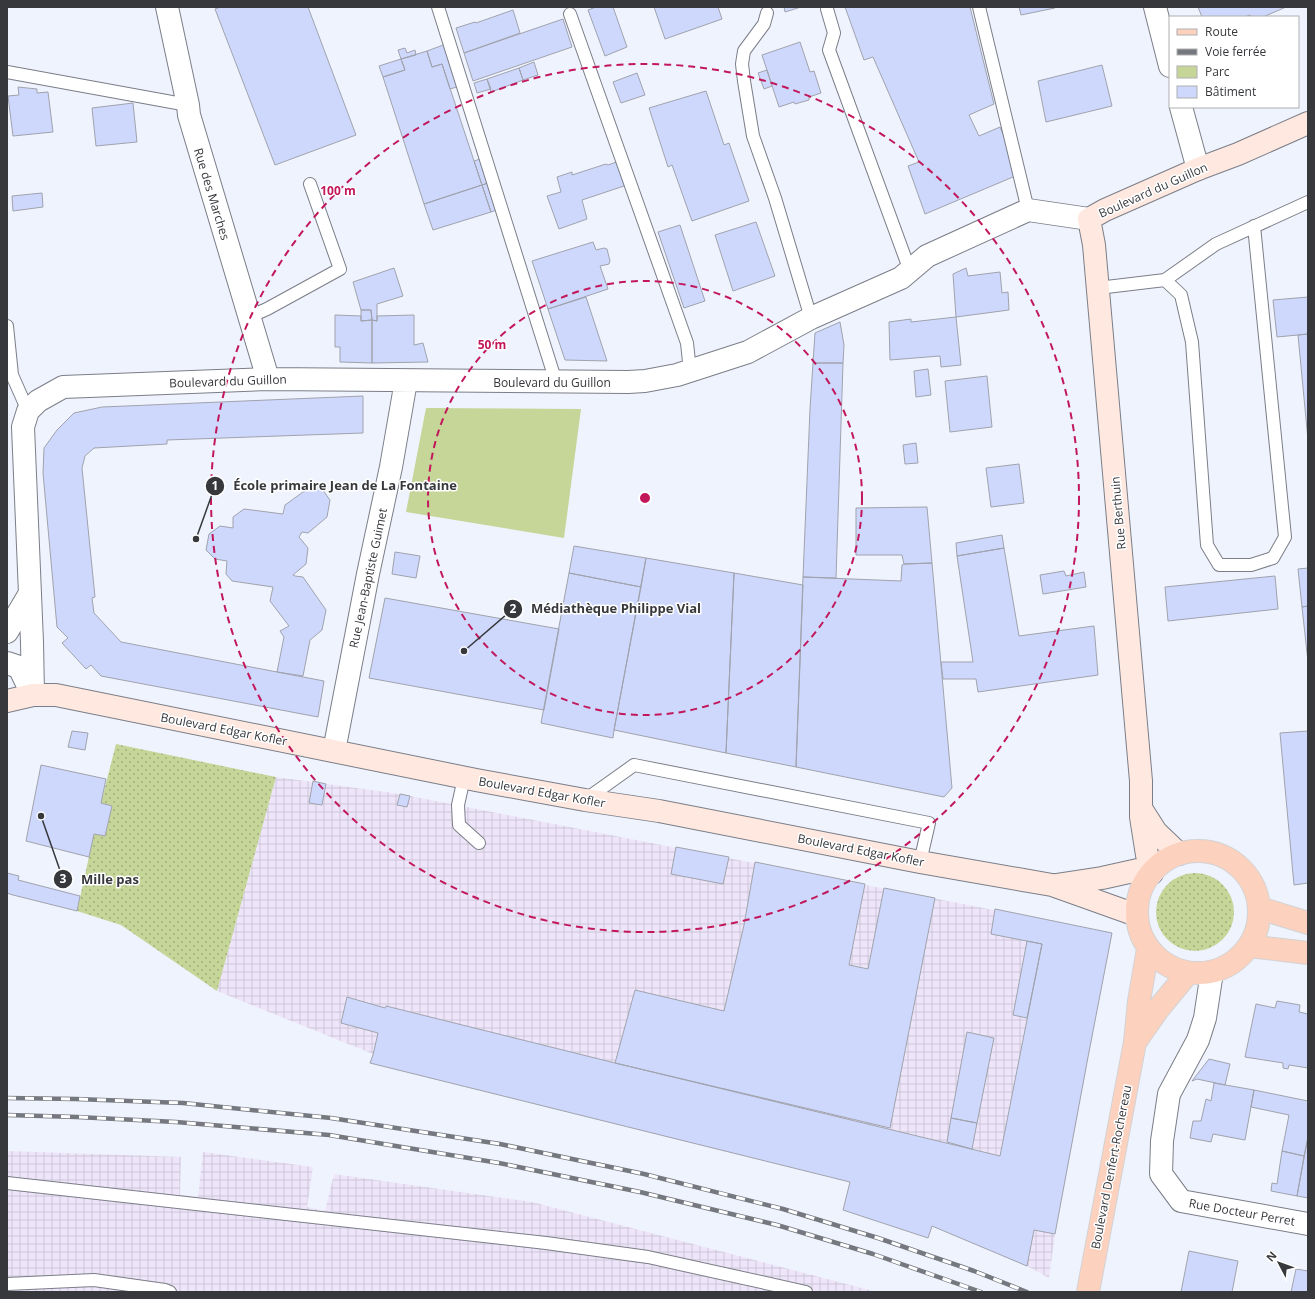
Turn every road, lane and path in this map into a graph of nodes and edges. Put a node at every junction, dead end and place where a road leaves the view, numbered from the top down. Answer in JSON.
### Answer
{"nodes":[{"id":1,"x":167,"y":7,"type":"edge"},
{"id":2,"x":438,"y":7,"type":"edge"},
{"id":3,"x":979,"y":7,"type":"edge"},
{"id":4,"x":1155,"y":7,"type":"edge"},
{"id":5,"x":827,"y":9,"type":"dead end"},
{"id":6,"x":767,"y":13,"type":"dead end"},
{"id":7,"x":570,"y":14,"type":"dead end"},
{"id":8,"x":1169,"y":62,"type":"edge"},
{"id":9,"x":7,"y":72,"type":"edge"},
{"id":10,"x":188,"y":105,"type":"junction"},
{"id":11,"x":1181,"y":108,"type":"edge"},
{"id":12,"x":1308,"y":123,"type":"edge"},
{"id":13,"x":1198,"y":169,"type":"junction"},
{"id":14,"x":310,"y":184,"type":"dead end"},
{"id":15,"x":1308,"y":202,"type":"edge"},
{"id":16,"x":1028,"y":210,"type":"junction"},
{"id":17,"x":1089,"y":219,"type":"junction"},
{"id":18,"x":1254,"y":226,"type":"junction"},
{"id":19,"x":910,"y":271,"type":"junction"},
{"id":20,"x":1165,"y":280,"type":"junction"},
{"id":21,"x":1098,"y":288,"type":"junction"},
{"id":22,"x":249,"y":317,"type":"junction"},
{"id":23,"x":811,"y":318,"type":"junction"},
{"id":24,"x":7,"y":326,"type":"edge"},
{"id":25,"x":690,"y":371,"type":"junction"},
{"id":26,"x":268,"y":379,"type":"junction"},
{"id":27,"x":406,"y":381,"type":"junction"},
{"id":28,"x":556,"y":382,"type":"junction"},
{"id":29,"x":28,"y":411,"type":"junction"},
{"id":30,"x":30,"y":593,"type":"junction"},
{"id":31,"x":7,"y":632,"type":"edge"},
{"id":32,"x":7,"y":663,"type":"edge"},
{"id":33,"x":7,"y":689,"type":"edge"},
{"id":34,"x":33,"y":695,"type":"junction"},
{"id":35,"x":7,"y":701,"type":"edge"},
{"id":36,"x":334,"y":751,"type":"junction"},
{"id":37,"x":464,"y":778,"type":"junction"},
{"id":38,"x":585,"y":800,"type":"junction"},
{"id":39,"x":1141,"y":809,"type":"junction"},
{"id":40,"x":479,"y":843,"type":"dead end"},
{"id":41,"x":1179,"y":854,"type":"junction"},
{"id":42,"x":920,"y":862,"type":"junction"},
{"id":43,"x":1151,"y":873,"type":"junction"},
{"id":44,"x":1052,"y":885,"type":"junction"},
{"id":45,"x":1259,"y":908,"type":"junction"},
{"id":46,"x":1136,"y":915,"type":"junction"},
{"id":47,"x":1308,"y":923,"type":"edge"},
{"id":48,"x":1249,"y":946,"type":"junction"},
{"id":49,"x":1148,"y":949,"type":"junction"},
{"id":50,"x":1308,"y":953,"type":"edge"},
{"id":51,"x":1212,"y":972,"type":"junction"},
{"id":52,"x":1188,"y":973,"type":"junction"},
{"id":53,"x":1135,"y":1042,"type":"junction"},
{"id":54,"x":7,"y":1183,"type":"edge"},
{"id":55,"x":1308,"y":1224,"type":"edge"},
{"id":56,"x":7,"y":1284,"type":"edge"},
{"id":57,"x":166,"y":1291,"type":"edge"},
{"id":58,"x":806,"y":1292,"type":"edge"},
{"id":59,"x":1088,"y":1292,"type":"edge"}],
"edges":[{"from":1,"to":10,"type":"street","name":"Rue des Marches"},
{"from":2,"to":28,"type":"lane"},
{"from":3,"to":16,"type":"lane"},
{"from":4,"to":8,"type":"street"},
{"from":5,"to":19,"type":"lane"},
{"from":6,"to":23,"type":"lane"},
{"from":7,"to":25,"type":"lane"},
{"from":9,"to":10,"type":"lane"},
{"from":10,"to":22,"type":"street","name":"Rue des Marches"},
{"from":11,"to":13,"type":"street"},
{"from":12,"to":13,"type":"street","name":"Boulevard du Guillon"},
{"from":13,"to":17,"type":"street","name":"Boulevard du Guillon"},
{"from":14,"to":22,"type":"lane"},
{"from":15,"to":18,"type":"lane"},
{"from":16,"to":17,"type":"street","name":"Boulevard du Guillon"},
{"from":16,"to":19,"type":"street","name":"Boulevard du Guillon"},
{"from":17,"to":21,"type":"street","name":"Rue Berthuin"},
{"from":18,"to":20,"type":"lane"},
{"from":18,"to":20,"type":"lane"},
{"from":19,"to":23,"type":"street","name":"Boulevard du Guillon"},
{"from":20,"to":21,"type":"lane"},
{"from":21,"to":39,"type":"street","name":"Rue Berthuin"},
{"from":22,"to":26,"type":"street","name":"Rue des Marches"},
{"from":23,"to":25,"type":"street","name":"Boulevard du Guillon"},
{"from":24,"to":29,"type":"lane"},
{"from":25,"to":28,"type":"street","name":"Boulevard du Guillon"},
{"from":26,"to":27,"type":"street","name":"Boulevard du Guillon"},
{"from":26,"to":29,"type":"street","name":"Boulevard du Guillon"},
{"from":27,"to":28,"type":"street","name":"Boulevard du Guillon"},
{"from":27,"to":36,"type":"street","name":"Rue Jean-Baptiste Guimet"},
{"from":29,"to":30,"type":"street"},
{"from":30,"to":31,"type":"street"},
{"from":30,"to":34,"type":"street"},
{"from":32,"to":34,"type":"street"},
{"from":33,"to":34,"type":"street"},
{"from":34,"to":35,"type":"street","name":"Boulevard Edgar Kofler"},
{"from":34,"to":36,"type":"street","name":"Boulevard Edgar Kofler"},
{"from":36,"to":37,"type":"street","name":"Boulevard Edgar Kofler"},
{"from":37,"to":38,"type":"street","name":"Boulevard Edgar Kofler"},
{"from":37,"to":40,"type":"lane"},
{"from":38,"to":42,"type":"street","name":"Boulevard Edgar Kofler"},
{"from":38,"to":42,"type":"lane"},
{"from":39,"to":41,"type":"street"},
{"from":39,"to":43,"type":"street","name":"Rue Berthuin"},
{"from":41,"to":43,"type":"main road"},
{"from":41,"to":45,"type":"main road"},
{"from":42,"to":44,"type":"street","name":"Boulevard Edgar Kofler"},
{"from":43,"to":44,"type":"street","name":"Boulevard Edgar Kofler"},
{"from":43,"to":46,"type":"main road"},
{"from":44,"to":46,"type":"street","name":"Boulevard Edgar Kofler"},
{"from":45,"to":47,"type":"main road"},
{"from":45,"to":48,"type":"main road"},
{"from":46,"to":49,"type":"main road"},
{"from":48,"to":50,"type":"main road"},
{"from":48,"to":51,"type":"main road"},
{"from":49,"to":52,"type":"main road"},
{"from":49,"to":53,"type":"main road","name":"Boulevard Denfert-Rochereau"},
{"from":51,"to":52,"type":"main road"},
{"from":51,"to":55,"type":"street","name":"Rue Docteur Perret"},
{"from":52,"to":53,"type":"main road","name":"Boulevard Denfert-Rochereau"},
{"from":53,"to":59,"type":"main road","name":"Boulevard Denfert-Rochereau"},
{"from":54,"to":58,"type":"lane"},
{"from":56,"to":57,"type":"lane"}]}
